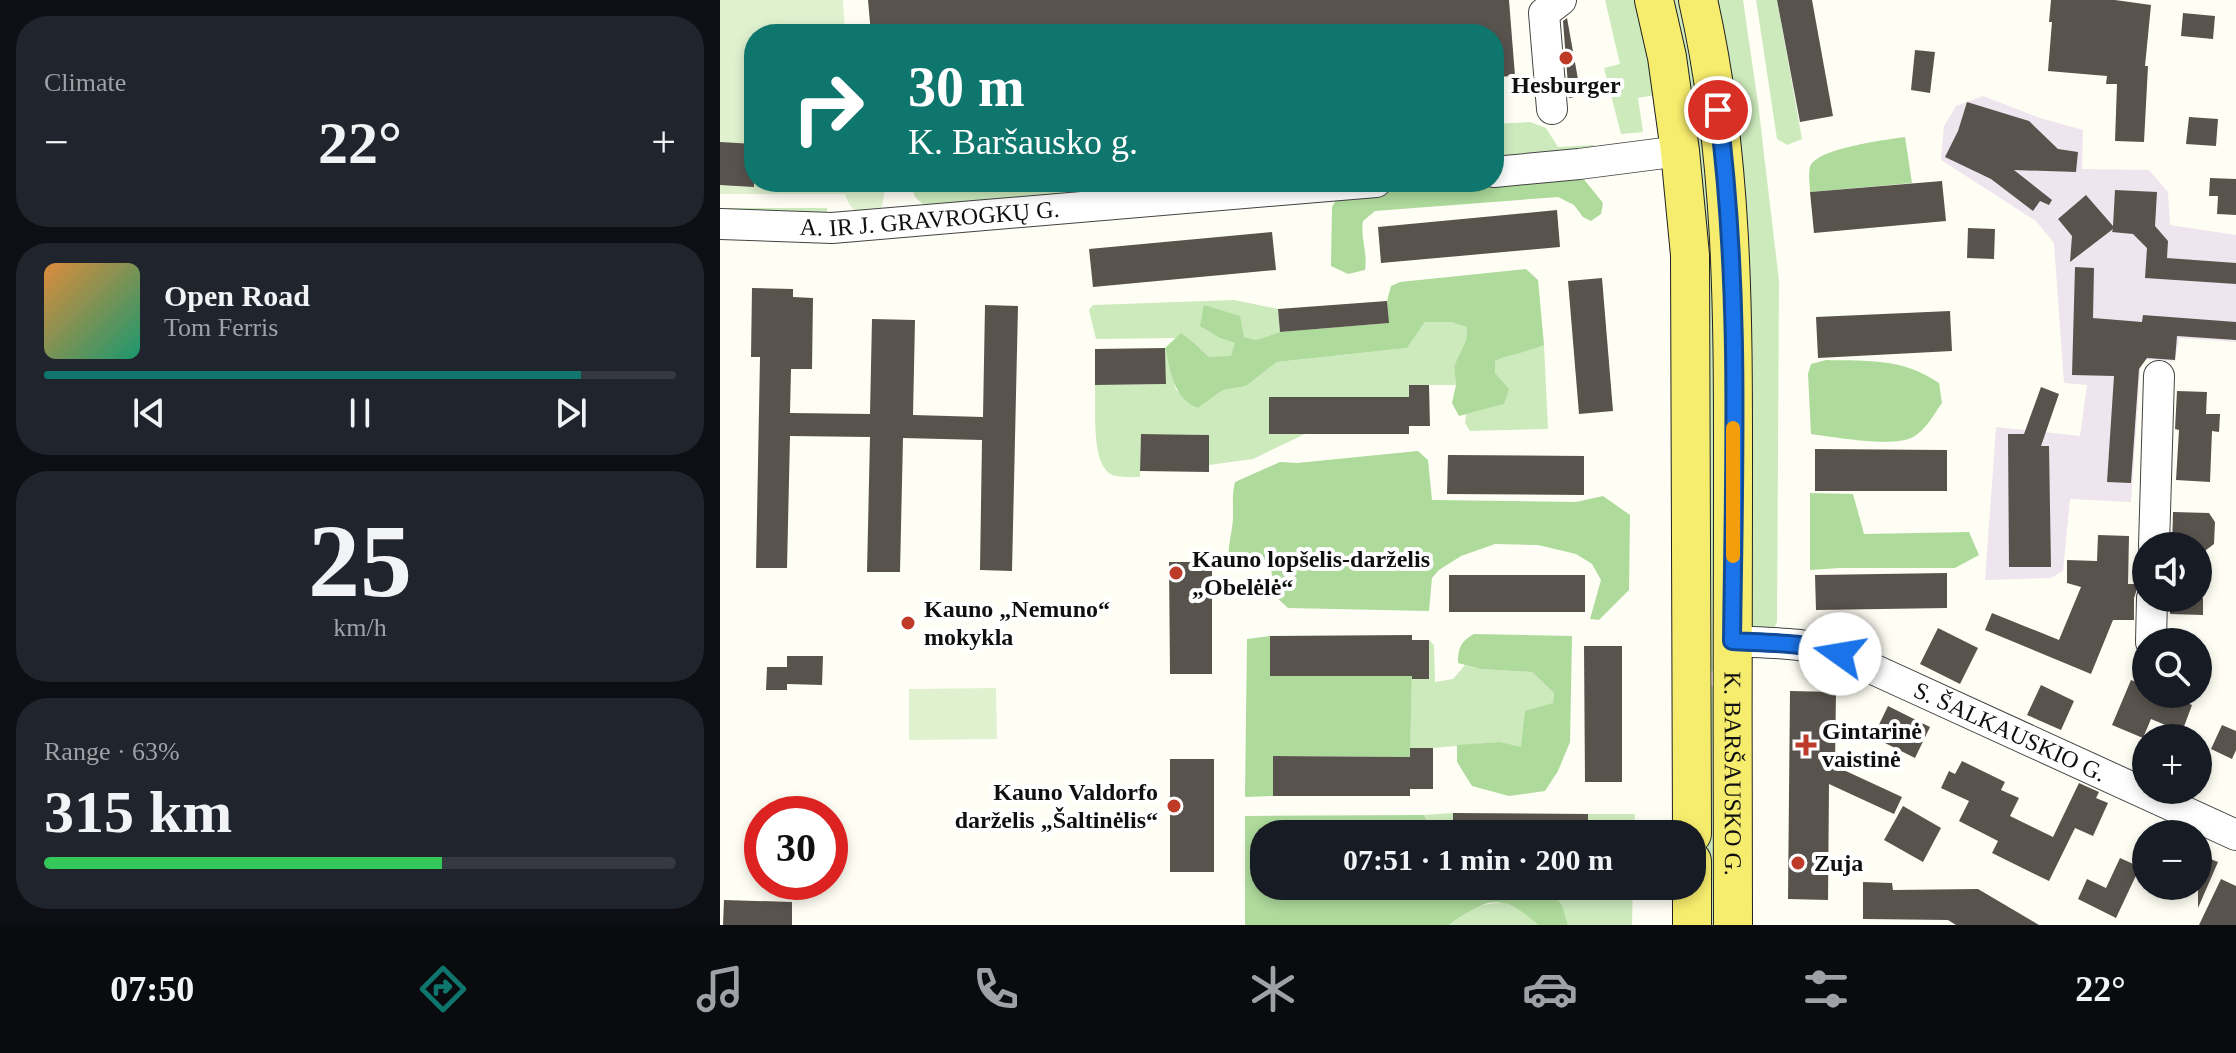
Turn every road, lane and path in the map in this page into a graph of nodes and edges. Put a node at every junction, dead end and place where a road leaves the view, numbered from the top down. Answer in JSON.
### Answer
{"nodes":[{"id":1,"x":1561,"y":0,"type":"edge"},
{"id":2,"x":1654,"y":0,"type":"edge"},
{"id":3,"x":1698,"y":0,"type":"edge"},
{"id":4,"x":1552,"y":109,"type":"dead end"},
{"id":5,"x":1680,"y":151,"type":"junction"},
{"id":6,"x":1504,"y":171,"type":"edge"},
{"id":7,"x":1258,"y":192,"type":"edge"},
{"id":8,"x":720,"y":224,"type":"edge"},
{"id":9,"x":2159,"y":376,"type":"dead end"},
{"id":10,"x":2154,"y":532,"type":"edge"},
{"id":11,"x":1732,"y":641,"type":"junction"},
{"id":12,"x":1692,"y":820,"type":"edge"},
{"id":13,"x":2236,"y":835,"type":"edge"},
{"id":14,"x":1692,"y":900,"type":"edge"},
{"id":15,"x":1692,"y":925,"type":"edge"},
{"id":16,"x":1733,"y":925,"type":"edge"}],
"edges":[{"from":1,"to":4,"type":"street"},
{"from":2,"to":5,"type":"main road","name":"K. BARŠAUSKO G."},
{"from":3,"to":11,"type":"main road","name":"K. BARŠAUSKO G."},
{"from":5,"to":6,"type":"street"},
{"from":5,"to":12,"type":"main road","name":"K. BARŠAUSKO G."},
{"from":7,"to":8,"type":"street","name":"A. IR J. GRAVROGKŲ G."},
{"from":9,"to":10,"type":"street"},
{"from":11,"to":13,"type":"street","name":"S. ŠALKAUSKIO G."},
{"from":11,"to":16,"type":"main road","name":"K. BARŠAUSKO G."},
{"from":14,"to":15,"type":"main road","name":"K. BARŠAUSKO G."}]}
